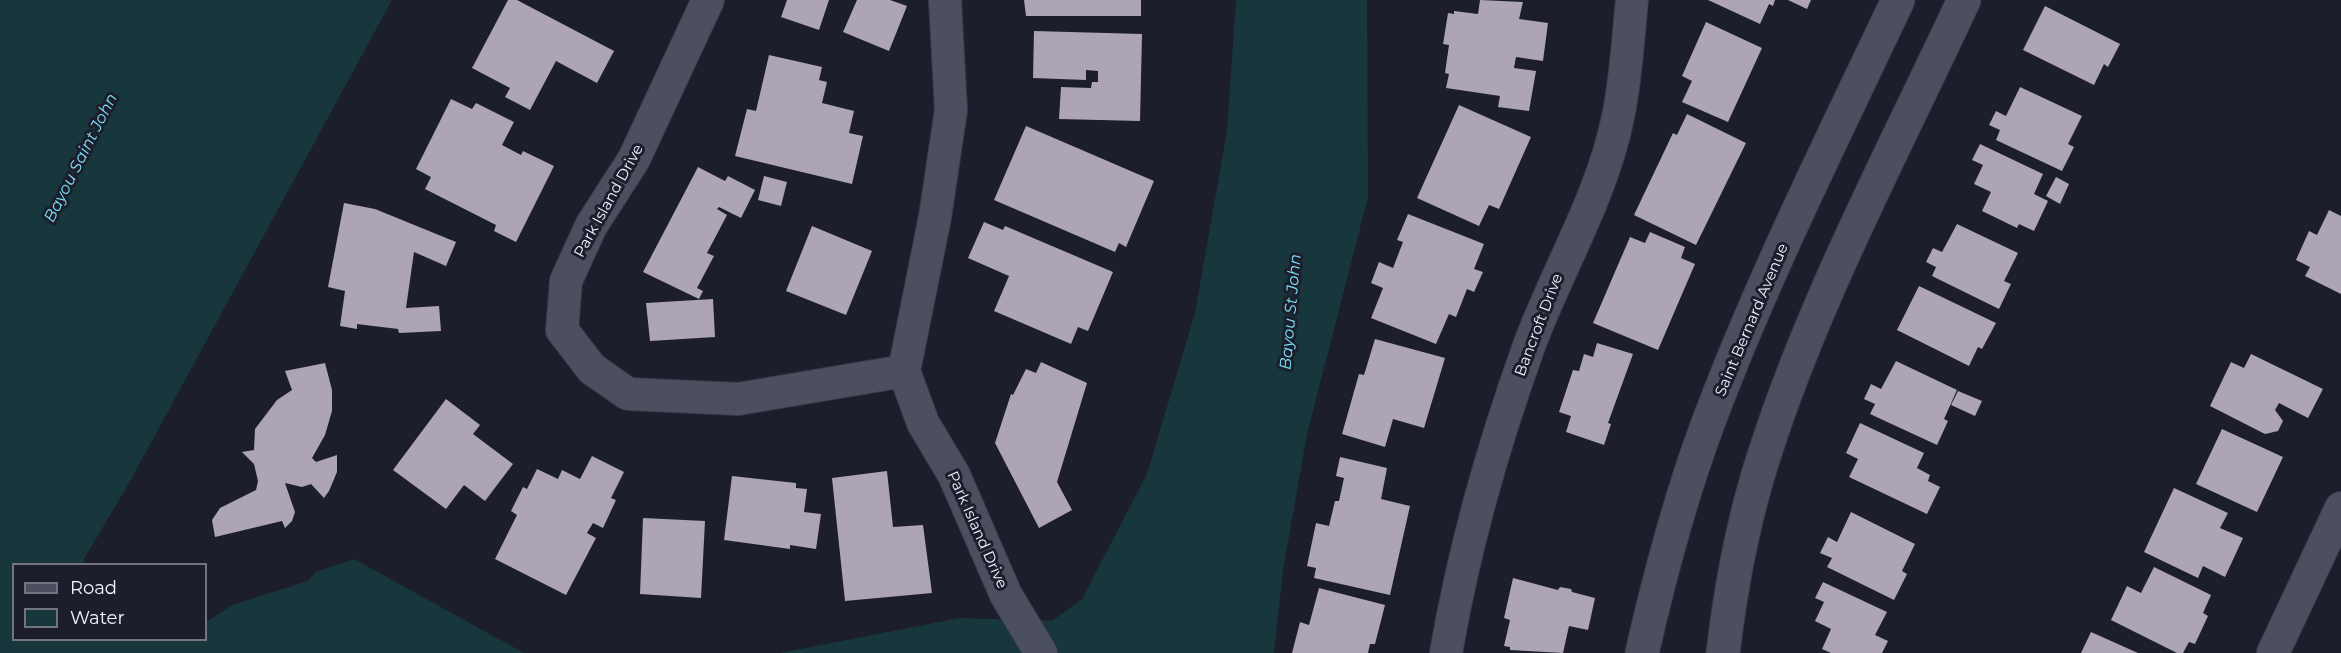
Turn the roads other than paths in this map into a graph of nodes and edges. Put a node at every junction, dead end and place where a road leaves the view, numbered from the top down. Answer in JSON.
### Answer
{"nodes":[{"id":1,"x":708,"y":0,"type":"edge"},
{"id":2,"x":945,"y":0,"type":"edge"},
{"id":3,"x":1632,"y":0,"type":"edge"},
{"id":4,"x":1898,"y":0,"type":"edge"},
{"id":5,"x":1964,"y":0,"type":"edge"},
{"id":6,"x":904,"y":371,"type":"junction"},
{"id":7,"x":2341,"y":508,"type":"edge"},
{"id":8,"x":1041,"y":653,"type":"edge"},
{"id":9,"x":1446,"y":653,"type":"edge"},
{"id":10,"x":1642,"y":653,"type":"edge"},
{"id":11,"x":1723,"y":653,"type":"edge"},
{"id":12,"x":2273,"y":653,"type":"edge"}],
"edges":[{"from":1,"to":6,"type":"street","name":"Park Island Drive"},
{"from":2,"to":6,"type":"street"},
{"from":3,"to":9,"type":"street","name":"Bancroft Drive"},
{"from":4,"to":10,"type":"main road","name":"Saint Bernard Avenue"},
{"from":5,"to":11,"type":"main road"},
{"from":6,"to":8,"type":"street","name":"Park Island Drive"},
{"from":7,"to":12,"type":"street"}]}
